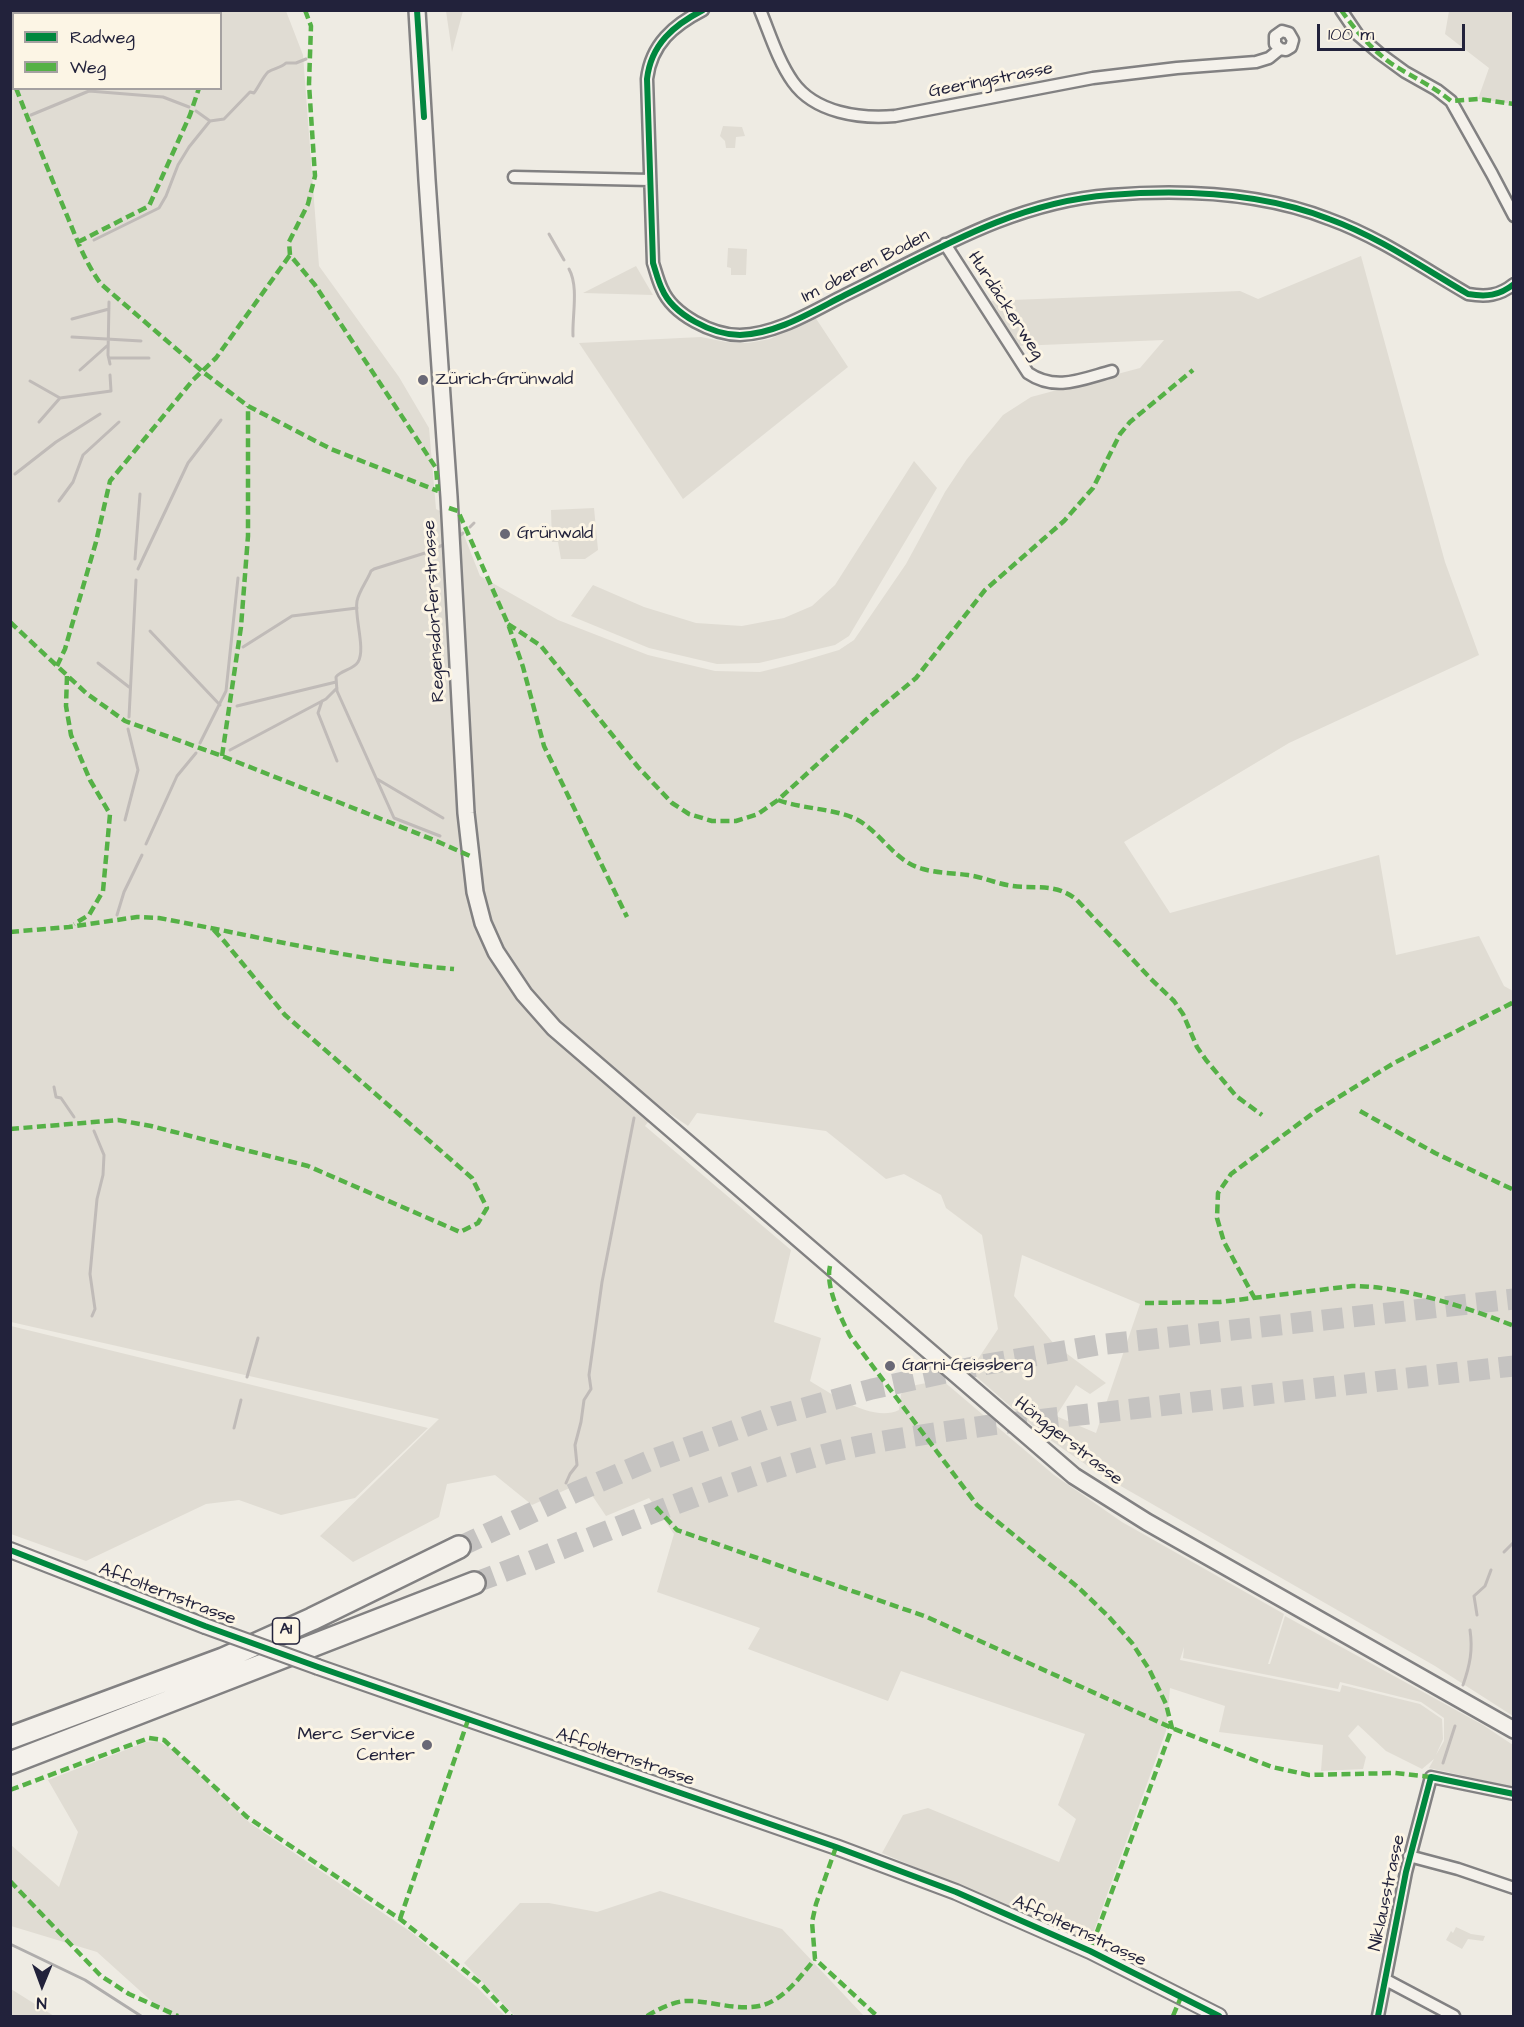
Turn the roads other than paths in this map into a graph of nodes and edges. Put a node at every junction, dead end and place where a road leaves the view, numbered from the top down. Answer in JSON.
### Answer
{"nodes":[{"id":1,"x":417,"y":10,"type":"edge"},
{"id":2,"x":426,"y":10,"type":"edge"},
{"id":3,"x":704,"y":10,"type":"edge"},
{"id":4,"x":759,"y":10,"type":"edge"},
{"id":5,"x":1341,"y":10,"type":"edge"},
{"id":6,"x":419,"y":39,"type":"junction"},
{"id":7,"x":1280,"y":49,"type":"dead end"},
{"id":8,"x":514,"y":177,"type":"dead end"},
{"id":9,"x":650,"y":180,"type":"junction"},
{"id":10,"x":1514,"y":216,"type":"edge"},
{"id":11,"x":945,"y":244,"type":"junction"},
{"id":12,"x":1514,"y":284,"type":"edge"},
{"id":13,"x":1112,"y":371,"type":"dead end"},
{"id":14,"x":650,"y":1112,"type":"joint"},
{"id":15,"x":459,"y":1547,"type":"tunnel mouth"},
{"id":16,"x":10,"y":1550,"type":"edge"},
{"id":17,"x":474,"y":1582,"type":"tunnel mouth"},
{"id":18,"x":107,"y":1702,"type":"junction"},
{"id":19,"x":10,"y":1729,"type":"edge"},
{"id":20,"x":1514,"y":1730,"type":"edge"},
{"id":21,"x":10,"y":1738,"type":"edge"},
{"id":22,"x":10,"y":1763,"type":"edge"},
{"id":23,"x":1514,"y":1794,"type":"edge"},
{"id":24,"x":1409,"y":1856,"type":"junction"},
{"id":25,"x":1514,"y":1888,"type":"edge"},
{"id":26,"x":1386,"y":1980,"type":"junction"},
{"id":27,"x":1219,"y":2016,"type":"edge"},
{"id":28,"x":1378,"y":2016,"type":"edge"},
{"id":29,"x":1454,"y":2016,"type":"edge"}],
"edges":[{"from":1,"to":6,"type":"main road","name":"Regensdorferstrasse"},
{"from":2,"to":6,"type":"main road","name":"Regensdorferstrasse"},
{"from":3,"to":9,"type":"street","name":"Im oberen Boden"},
{"from":4,"to":7,"type":"street","name":"Geeringstrasse"},
{"from":5,"to":10,"type":"street"},
{"from":6,"to":14,"type":"main road","name":"Regensdorferstrasse"},
{"from":8,"to":9,"type":"street"},
{"from":9,"to":11,"type":"street","name":"Im oberen Boden"},
{"from":11,"to":12,"type":"street","name":"Im oberen Boden"},
{"from":11,"to":13,"type":"street","name":"Hurdäckerweg"},
{"from":14,"to":20,"type":"main road","name":"Hönggerstrasse"},
{"from":15,"to":18,"type":"highway","number":"A1"},
{"from":16,"to":27,"type":"street","name":"Affolternstrasse","bridge":true},
{"from":17,"to":22,"type":"highway","number":"A1"},
{"from":18,"to":19,"type":"highway"},
{"from":18,"to":21,"type":"highway","number":"A1"},
{"from":23,"to":24,"type":"street","name":"Niklausstrasse"},
{"from":24,"to":25,"type":"street"},
{"from":24,"to":26,"type":"street","name":"Niklausstrasse"},
{"from":26,"to":28,"type":"street","name":"Niklausstrasse"},
{"from":26,"to":29,"type":"street"}]}
